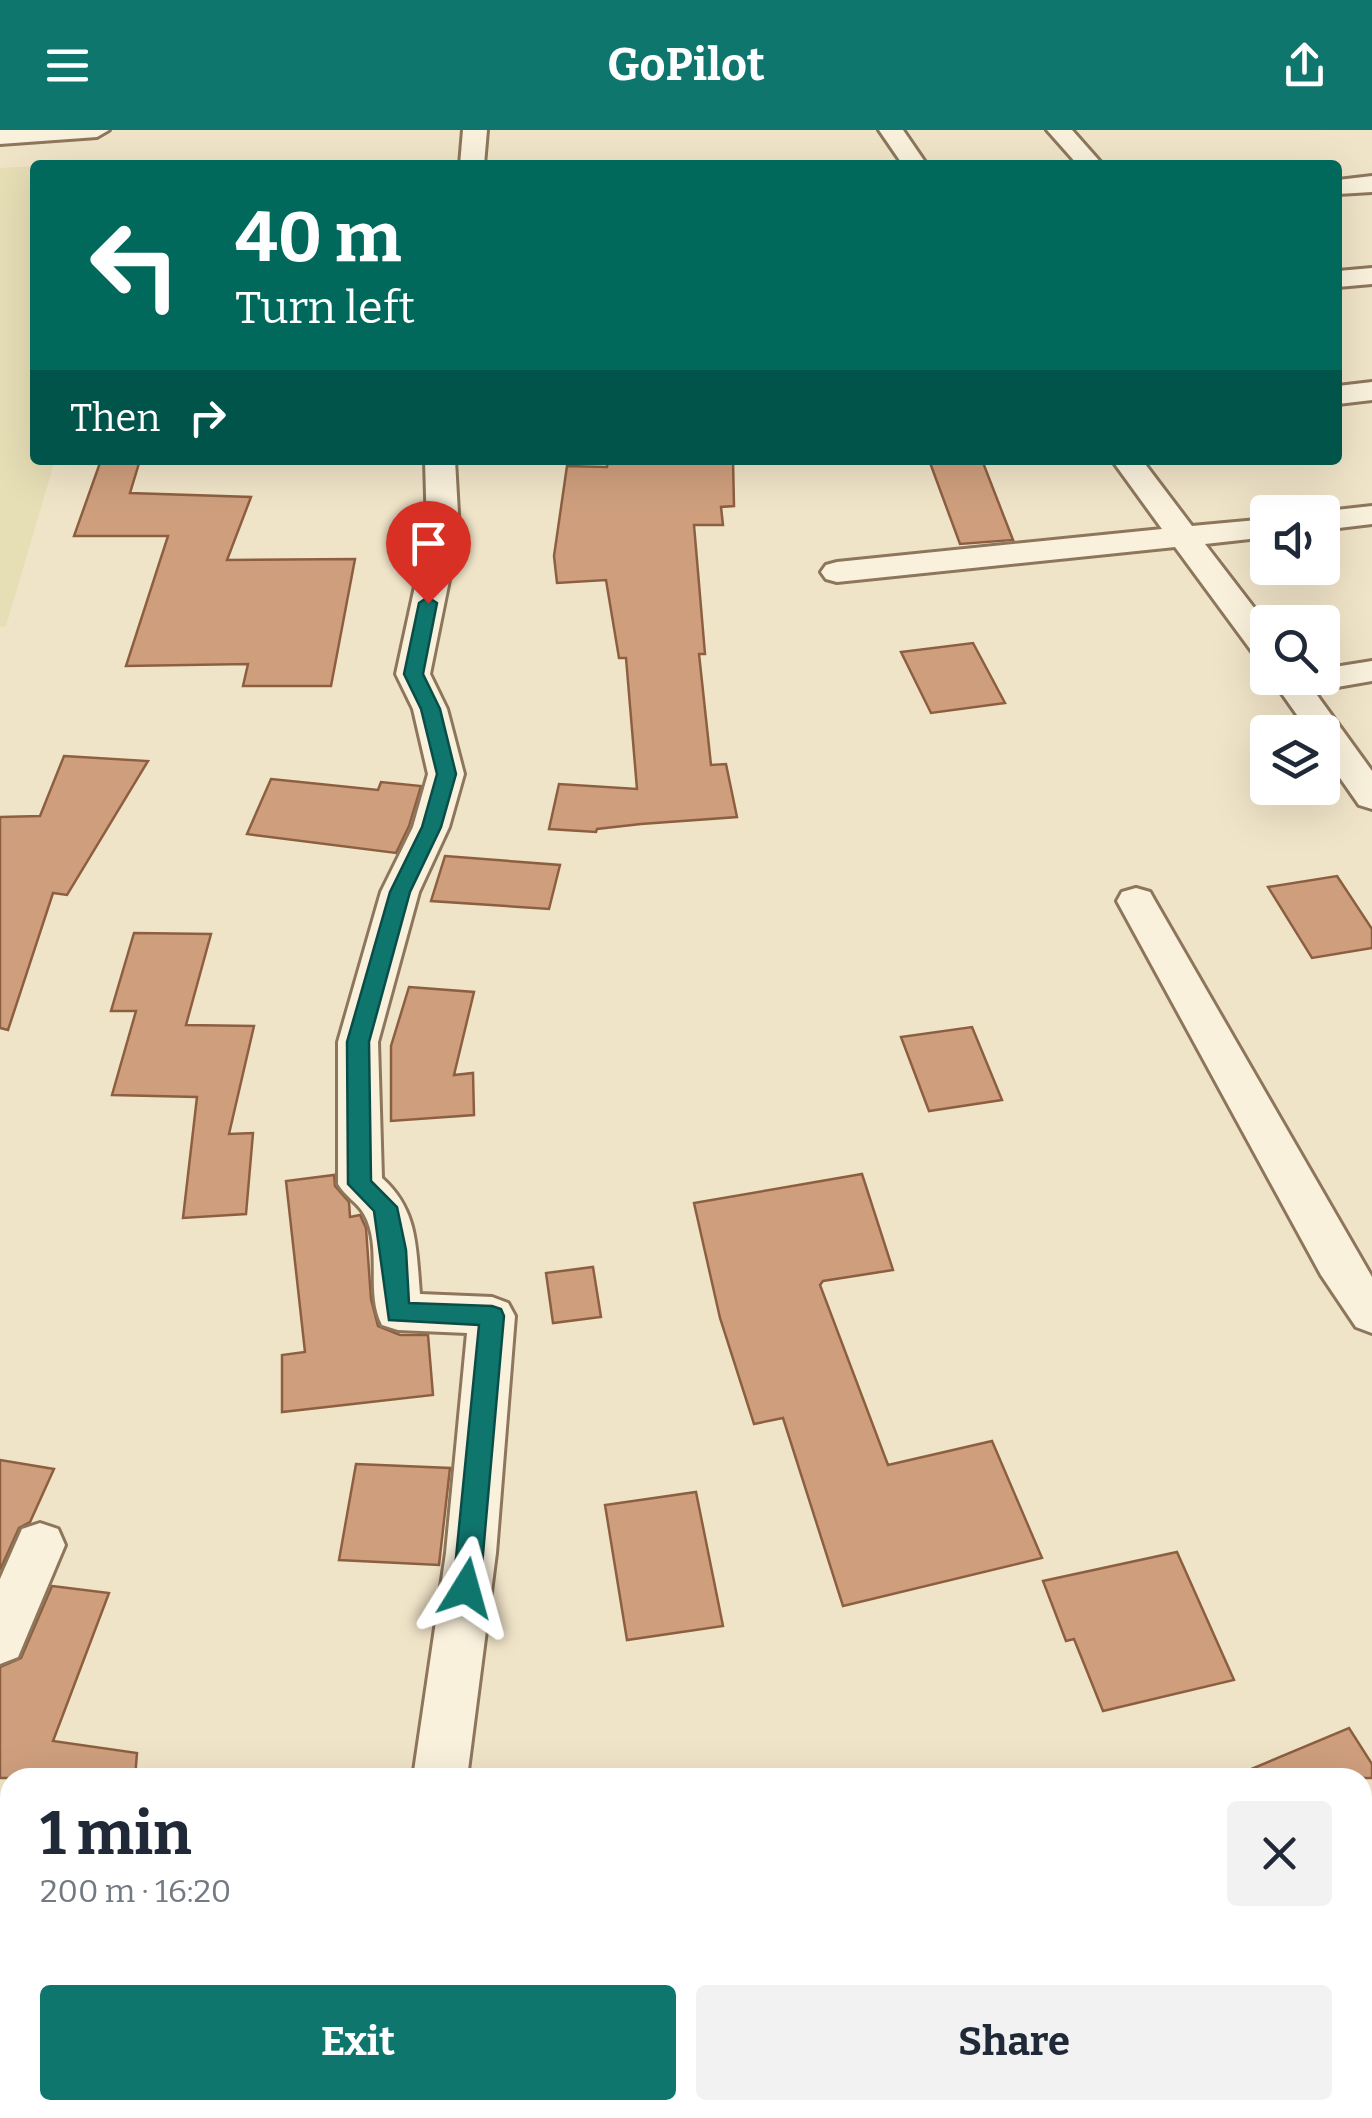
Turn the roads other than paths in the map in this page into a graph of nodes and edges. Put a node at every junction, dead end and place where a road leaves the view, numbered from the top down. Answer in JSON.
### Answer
{"nodes":[{"id":1,"x":97,"y":130,"type":"edge"},
{"id":2,"x":474,"y":130,"type":"edge"},
{"id":3,"x":891,"y":130,"type":"edge"},
{"id":4,"x":1059,"y":130,"type":"edge"},
{"id":5,"x":0,"y":137,"type":"edge"},
{"id":6,"x":472,"y":160,"type":"edge"},
{"id":7,"x":912,"y":160,"type":"edge"},
{"id":8,"x":1086,"y":160,"type":"edge"},
{"id":9,"x":1372,"y":184,"type":"edge"},
{"id":10,"x":1342,"y":187,"type":"edge"},
{"id":11,"x":1372,"y":276,"type":"edge"},
{"id":12,"x":1342,"y":280,"type":"edge"},
{"id":13,"x":1372,"y":391,"type":"edge"},
{"id":14,"x":1342,"y":394,"type":"edge"},
{"id":15,"x":440,"y":465,"type":"edge"},
{"id":16,"x":1131,"y":465,"type":"edge"},
{"id":17,"x":1372,"y":514,"type":"edge"},
{"id":18,"x":1340,"y":518,"type":"edge"},
{"id":19,"x":1250,"y":530,"type":"edge"},
{"id":20,"x":1185,"y":538,"type":"junction"},
{"id":21,"x":836,"y":572,"type":"dead end"},
{"id":22,"x":1250,"y":626,"type":"edge"},
{"id":23,"x":1372,"y":671,"type":"edge"},
{"id":24,"x":1340,"y":675,"type":"edge"},
{"id":25,"x":1300,"y":695,"type":"edge"},
{"id":26,"x":1372,"y":798,"type":"edge"},
{"id":27,"x":1136,"y":901,"type":"dead end"},
{"id":28,"x":1372,"y":1314,"type":"edge"},
{"id":29,"x":40,"y":1545,"type":"dead end"},
{"id":30,"x":0,"y":1640,"type":"edge"},
{"id":31,"x":441,"y":1768,"type":"edge"}],
"edges":[{"from":1,"to":5,"type":"street"},
{"from":2,"to":6,"type":"street"},
{"from":3,"to":7,"type":"street"},
{"from":4,"to":8,"type":"street"},
{"from":9,"to":10,"type":"street"},
{"from":11,"to":12,"type":"street"},
{"from":13,"to":14,"type":"street"},
{"from":15,"to":31,"type":"street"},
{"from":16,"to":20,"type":"street"},
{"from":17,"to":18,"type":"street"},
{"from":19,"to":20,"type":"street"},
{"from":20,"to":21,"type":"street"},
{"from":20,"to":22,"type":"street"},
{"from":23,"to":24,"type":"street"},
{"from":25,"to":26,"type":"street"},
{"from":27,"to":28,"type":"street"},
{"from":29,"to":30,"type":"street"}]}
